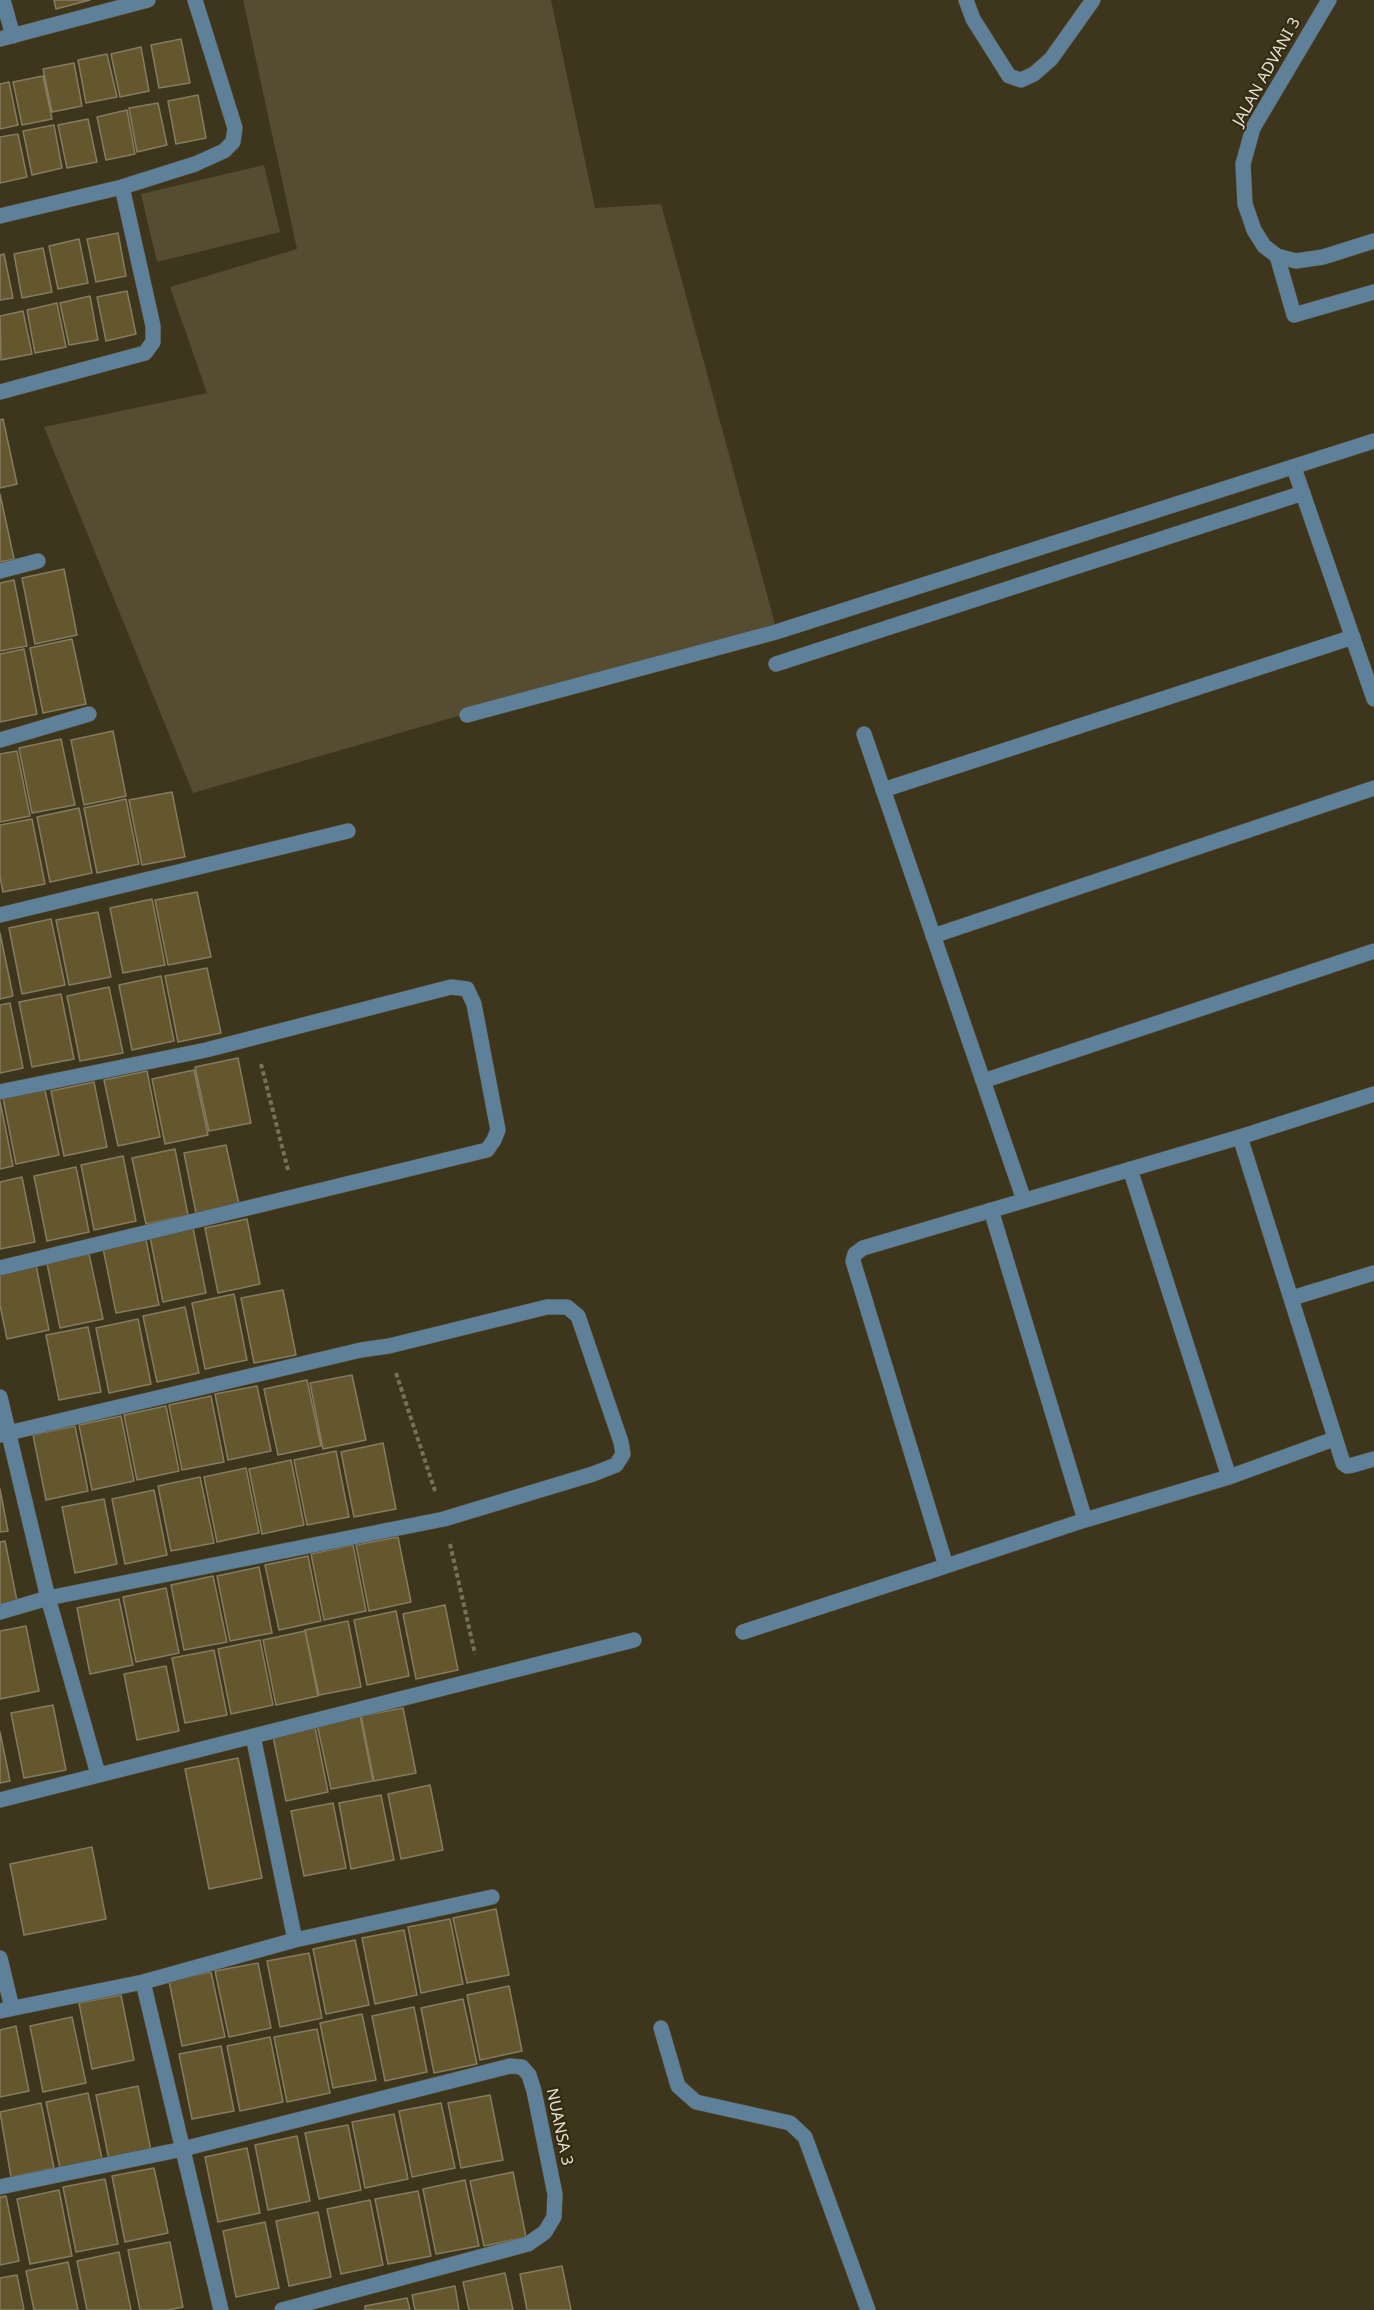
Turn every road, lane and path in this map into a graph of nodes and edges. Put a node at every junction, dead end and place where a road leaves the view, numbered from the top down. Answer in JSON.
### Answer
{"nodes":[{"id":1,"x":3,"y":0,"type":"edge"},
{"id":2,"x":148,"y":0,"type":"edge"},
{"id":3,"x":195,"y":0,"type":"edge"},
{"id":4,"x":966,"y":0,"type":"edge"},
{"id":5,"x":1093,"y":0,"type":"edge"},
{"id":6,"x":1329,"y":0,"type":"edge"},
{"id":7,"x":6,"y":37,"type":"edge"},
{"id":8,"x":122,"y":186,"type":"junction"},
{"id":9,"x":0,"y":216,"type":"edge"},
{"id":10,"x":1374,"y":241,"type":"edge"},
{"id":11,"x":1277,"y":256,"type":"junction"},
{"id":12,"x":1374,"y":292,"type":"edge"},
{"id":13,"x":0,"y":393,"type":"edge"},
{"id":14,"x":1374,"y":441,"type":"edge"},
{"id":15,"x":1294,"y":468,"type":"junction"},
{"id":16,"x":1303,"y":493,"type":"junction"},
{"id":17,"x":38,"y":561,"type":"dead end"},
{"id":18,"x":0,"y":571,"type":"edge"},
{"id":19,"x":1353,"y":637,"type":"junction"},
{"id":20,"x":776,"y":664,"type":"dead end"},
{"id":21,"x":1374,"y":699,"type":"edge"},
{"id":22,"x":89,"y":714,"type":"dead end"},
{"id":23,"x":467,"y":715,"type":"dead end"},
{"id":24,"x":864,"y":734,"type":"dead end"},
{"id":25,"x":0,"y":740,"type":"edge"},
{"id":26,"x":1374,"y":788,"type":"edge"},
{"id":27,"x":883,"y":790,"type":"junction"},
{"id":28,"x":348,"y":831,"type":"dead end"},
{"id":29,"x":0,"y":915,"type":"edge"},
{"id":30,"x":933,"y":936,"type":"junction"},
{"id":31,"x":1374,"y":951,"type":"edge"},
{"id":32,"x":254,"y":1037,"type":"junction"},
{"id":33,"x":983,"y":1081,"type":"junction"},
{"id":34,"x":0,"y":1092,"type":"edge"},
{"id":35,"x":1374,"y":1094,"type":"edge"},
{"id":36,"x":1240,"y":1137,"type":"junction"},
{"id":37,"x":1130,"y":1169,"type":"junction"},
{"id":38,"x":295,"y":1196,"type":"junction"},
{"id":39,"x":1024,"y":1200,"type":"junction"},
{"id":40,"x":991,"y":1210,"type":"junction"},
{"id":41,"x":0,"y":1269,"type":"edge"},
{"id":42,"x":1374,"y":1273,"type":"edge"},
{"id":43,"x":1292,"y":1298,"type":"junction"},
{"id":44,"x":388,"y":1346,"type":"junction"},
{"id":45,"x":0,"y":1398,"type":"edge"},
{"id":46,"x":4,"y":1433,"type":"edge"},
{"id":47,"x":1334,"y":1439,"type":"junction"},
{"id":48,"x":1374,"y":1459,"type":"edge"},
{"id":49,"x":1229,"y":1477,"type":"junction"},
{"id":50,"x":444,"y":1519,"type":"junction"},
{"id":51,"x":1085,"y":1520,"type":"junction"},
{"id":52,"x":946,"y":1566,"type":"junction"},
{"id":53,"x":48,"y":1598,"type":"junction"},
{"id":54,"x":0,"y":1612,"type":"edge"},
{"id":55,"x":743,"y":1632,"type":"dead end"},
{"id":56,"x":634,"y":1640,"type":"dead end"},
{"id":57,"x":481,"y":1678,"type":"junction"},
{"id":58,"x":253,"y":1736,"type":"junction"},
{"id":59,"x":98,"y":1774,"type":"junction"},
{"id":60,"x":0,"y":1800,"type":"edge"},
{"id":61,"x":492,"y":1897,"type":"dead end"},
{"id":62,"x":295,"y":1940,"type":"junction"},
{"id":63,"x":0,"y":1958,"type":"edge"},
{"id":64,"x":143,"y":1982,"type":"junction"},
{"id":65,"x":6,"y":2010,"type":"edge"},
{"id":66,"x":661,"y":2028,"type":"dead end"},
{"id":67,"x":183,"y":2150,"type":"junction"},
{"id":68,"x":0,"y":2187,"type":"edge"},
{"id":69,"x":221,"y":2310,"type":"edge"},
{"id":70,"x":282,"y":2310,"type":"edge"},
{"id":71,"x":867,"y":2310,"type":"edge"}],
"edges":[{"from":1,"to":7,"type":"street"},
{"from":2,"to":7,"type":"street"},
{"from":3,"to":8,"type":"street"},
{"from":4,"to":5,"type":"street"},
{"from":6,"to":11,"type":"street","name":"JALAN ADVANI 3"},
{"from":8,"to":9,"type":"street"},
{"from":8,"to":13,"type":"street"},
{"from":10,"to":11,"type":"street"},
{"from":11,"to":12,"type":"street"},
{"from":14,"to":15,"type":"street"},
{"from":15,"to":16,"type":"street"},
{"from":15,"to":23,"type":"street"},
{"from":16,"to":19,"type":"street"},
{"from":16,"to":20,"type":"street"},
{"from":17,"to":18,"type":"street"},
{"from":19,"to":21,"type":"street"},
{"from":19,"to":27,"type":"street"},
{"from":22,"to":25,"type":"street"},
{"from":24,"to":27,"type":"street"},
{"from":26,"to":30,"type":"street"},
{"from":27,"to":30,"type":"street"},
{"from":28,"to":29,"type":"street"},
{"from":30,"to":33,"type":"street"},
{"from":31,"to":33,"type":"street"},
{"from":32,"to":34,"type":"street"},
{"from":32,"to":38,"type":"path"},
{"from":32,"to":38,"type":"street"},
{"from":33,"to":39,"type":"street"},
{"from":35,"to":36,"type":"street"},
{"from":36,"to":37,"type":"street"},
{"from":36,"to":43,"type":"street"},
{"from":37,"to":39,"type":"street"},
{"from":37,"to":49,"type":"street"},
{"from":38,"to":41,"type":"street"},
{"from":39,"to":40,"type":"street"},
{"from":40,"to":51,"type":"street"},
{"from":40,"to":52,"type":"street"},
{"from":42,"to":43,"type":"street"},
{"from":43,"to":47,"type":"street"},
{"from":44,"to":46,"type":"street"},
{"from":44,"to":50,"type":"path"},
{"from":44,"to":50,"type":"street"},
{"from":45,"to":46,"type":"street"},
{"from":46,"to":53,"type":"street"},
{"from":47,"to":48,"type":"street"},
{"from":47,"to":49,"type":"street"},
{"from":49,"to":51,"type":"street"},
{"from":50,"to":53,"type":"street"},
{"from":50,"to":57,"type":"path"},
{"from":51,"to":52,"type":"street"},
{"from":52,"to":55,"type":"street"},
{"from":53,"to":54,"type":"street"},
{"from":53,"to":59,"type":"street"},
{"from":56,"to":57,"type":"street"},
{"from":57,"to":58,"type":"street"},
{"from":58,"to":59,"type":"street"},
{"from":58,"to":62,"type":"street"},
{"from":59,"to":60,"type":"street"},
{"from":61,"to":62,"type":"street"},
{"from":62,"to":64,"type":"street"},
{"from":63,"to":65,"type":"street"},
{"from":64,"to":65,"type":"street"},
{"from":64,"to":67,"type":"street"},
{"from":66,"to":71,"type":"street"},
{"from":67,"to":68,"type":"street"},
{"from":67,"to":69,"type":"street"},
{"from":67,"to":70,"type":"street","name":"NUANSA 3"}]}
